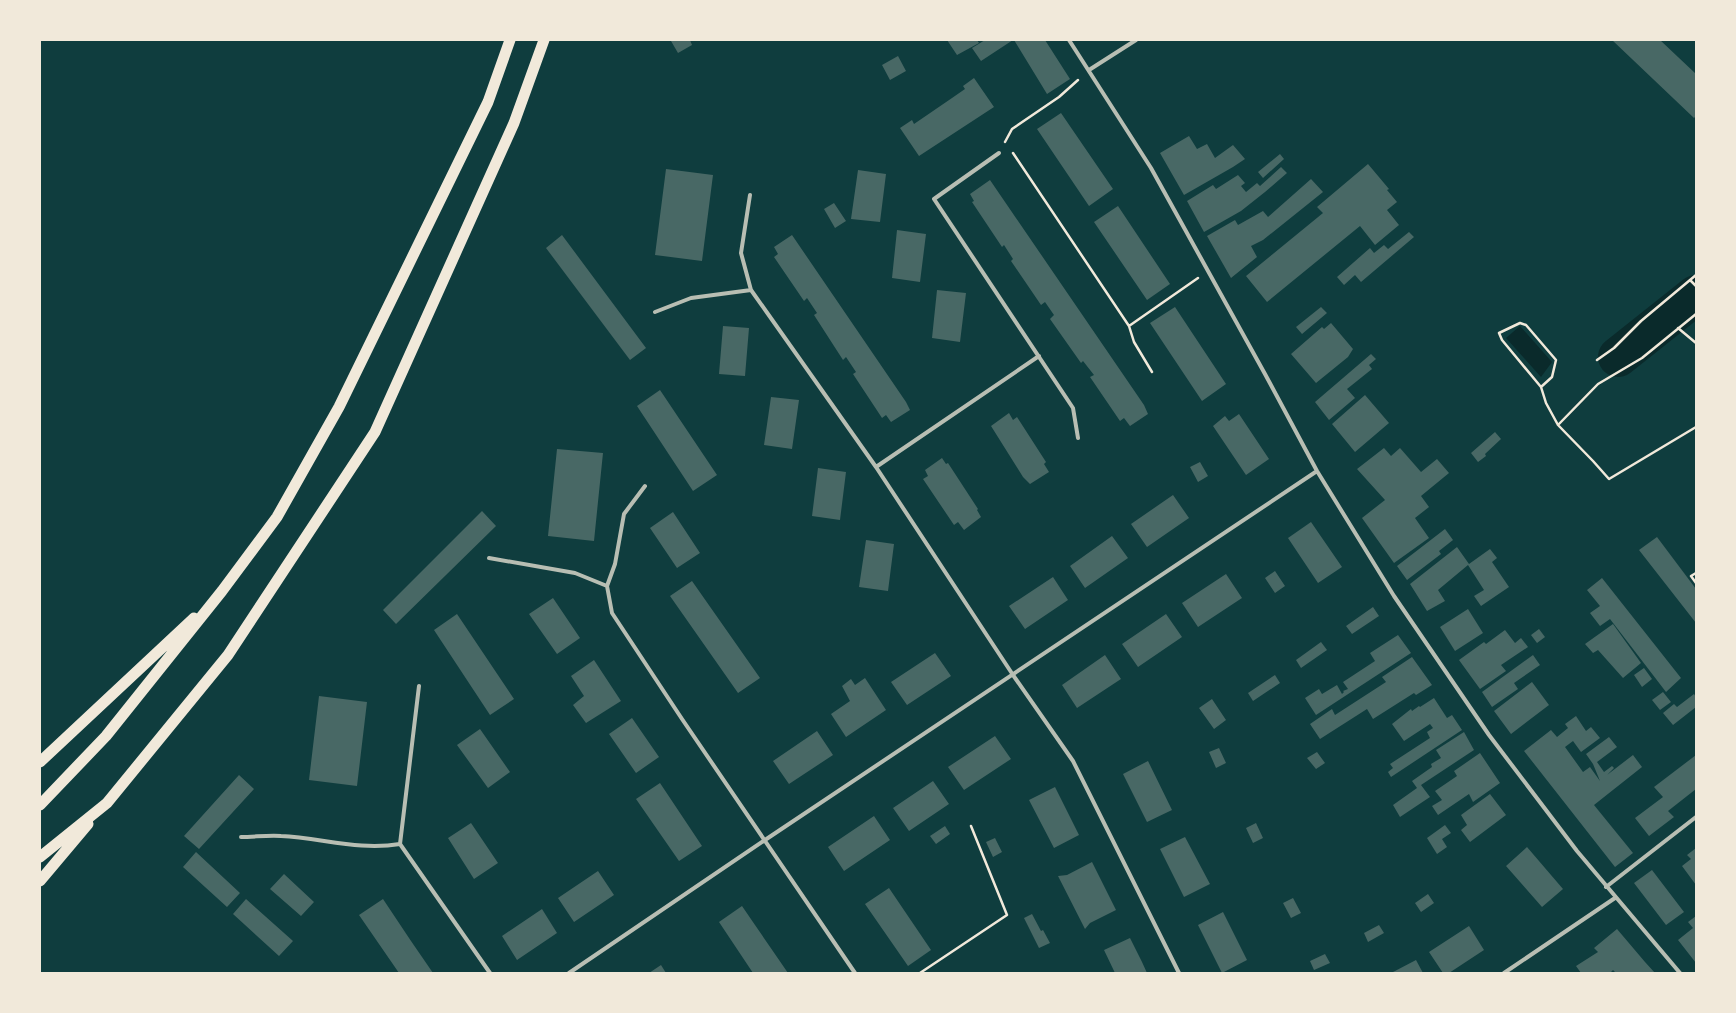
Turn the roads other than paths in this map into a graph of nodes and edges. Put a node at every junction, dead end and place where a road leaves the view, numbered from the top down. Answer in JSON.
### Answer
{"nodes":[{"id":1,"x":510,"y":40,"type":"edge"},
{"id":2,"x":544,"y":40,"type":"edge"},
{"id":3,"x":1069,"y":40,"type":"edge"},
{"id":4,"x":1136,"y":40,"type":"edge"},
{"id":5,"x":1089,"y":70,"type":"junction"},
{"id":6,"x":999,"y":153,"type":"road end"},
{"id":7,"x":750,"y":195,"type":"dead end"},
{"id":8,"x":751,"y":290,"type":"junction"},
{"id":9,"x":655,"y":312,"type":"dead end"},
{"id":10,"x":1039,"y":356,"type":"junction"},
{"id":11,"x":1078,"y":438,"type":"dead end"},
{"id":12,"x":876,"y":467,"type":"junction"},
{"id":13,"x":1317,"y":471,"type":"junction"},
{"id":14,"x":645,"y":486,"type":"dead end"},
{"id":15,"x":489,"y":558,"type":"dead end"},
{"id":16,"x":607,"y":586,"type":"junction"},
{"id":17,"x":222,"y":591,"type":"junction"},
{"id":18,"x":1013,"y":675,"type":"junction"},
{"id":19,"x":419,"y":686,"type":"dead end"},
{"id":20,"x":40,"y":762,"type":"edge"},
{"id":21,"x":107,"y":802,"type":"junction"},
{"id":22,"x":40,"y":805,"type":"edge"},
{"id":23,"x":1696,"y":817,"type":"edge"},
{"id":24,"x":241,"y":837,"type":"dead end"},
{"id":25,"x":765,"y":840,"type":"junction"},
{"id":26,"x":400,"y":844,"type":"junction"},
{"id":27,"x":40,"y":857,"type":"edge"},
{"id":28,"x":40,"y":881,"type":"edge"},
{"id":29,"x":1606,"y":887,"type":"junction"},
{"id":30,"x":1616,"y":898,"type":"junction"},
{"id":31,"x":490,"y":973,"type":"edge"},
{"id":32,"x":569,"y":973,"type":"edge"},
{"id":33,"x":855,"y":973,"type":"edge"},
{"id":34,"x":1179,"y":973,"type":"edge"},
{"id":35,"x":1504,"y":973,"type":"edge"},
{"id":36,"x":1680,"y":973,"type":"edge"}],
"edges":[{"from":1,"to":17,"type":"highway"},
{"from":2,"to":21,"type":"highway"},
{"from":3,"to":5,"type":"street"},
{"from":4,"to":5,"type":"street"},
{"from":5,"to":13,"type":"street"},
{"from":6,"to":10,"type":"street"},
{"from":7,"to":8,"type":"street"},
{"from":8,"to":9,"type":"street"},
{"from":8,"to":12,"type":"street"},
{"from":10,"to":11,"type":"street"},
{"from":10,"to":12,"type":"street"},
{"from":12,"to":18,"type":"street"},
{"from":13,"to":18,"type":"street"},
{"from":13,"to":29,"type":"street"},
{"from":14,"to":16,"type":"street"},
{"from":15,"to":16,"type":"street"},
{"from":16,"to":25,"type":"street"},
{"from":17,"to":20,"type":"highway"},
{"from":17,"to":22,"type":"highway"},
{"from":18,"to":25,"type":"street"},
{"from":18,"to":34,"type":"street"},
{"from":19,"to":26,"type":"street"},
{"from":21,"to":27,"type":"highway"},
{"from":21,"to":28,"type":"highway"},
{"from":23,"to":29,"type":"street"},
{"from":24,"to":26,"type":"street"},
{"from":25,"to":32,"type":"street"},
{"from":25,"to":33,"type":"street"},
{"from":26,"to":31,"type":"street"},
{"from":29,"to":30,"type":"street"},
{"from":30,"to":35,"type":"street"},
{"from":30,"to":36,"type":"street"}]}
